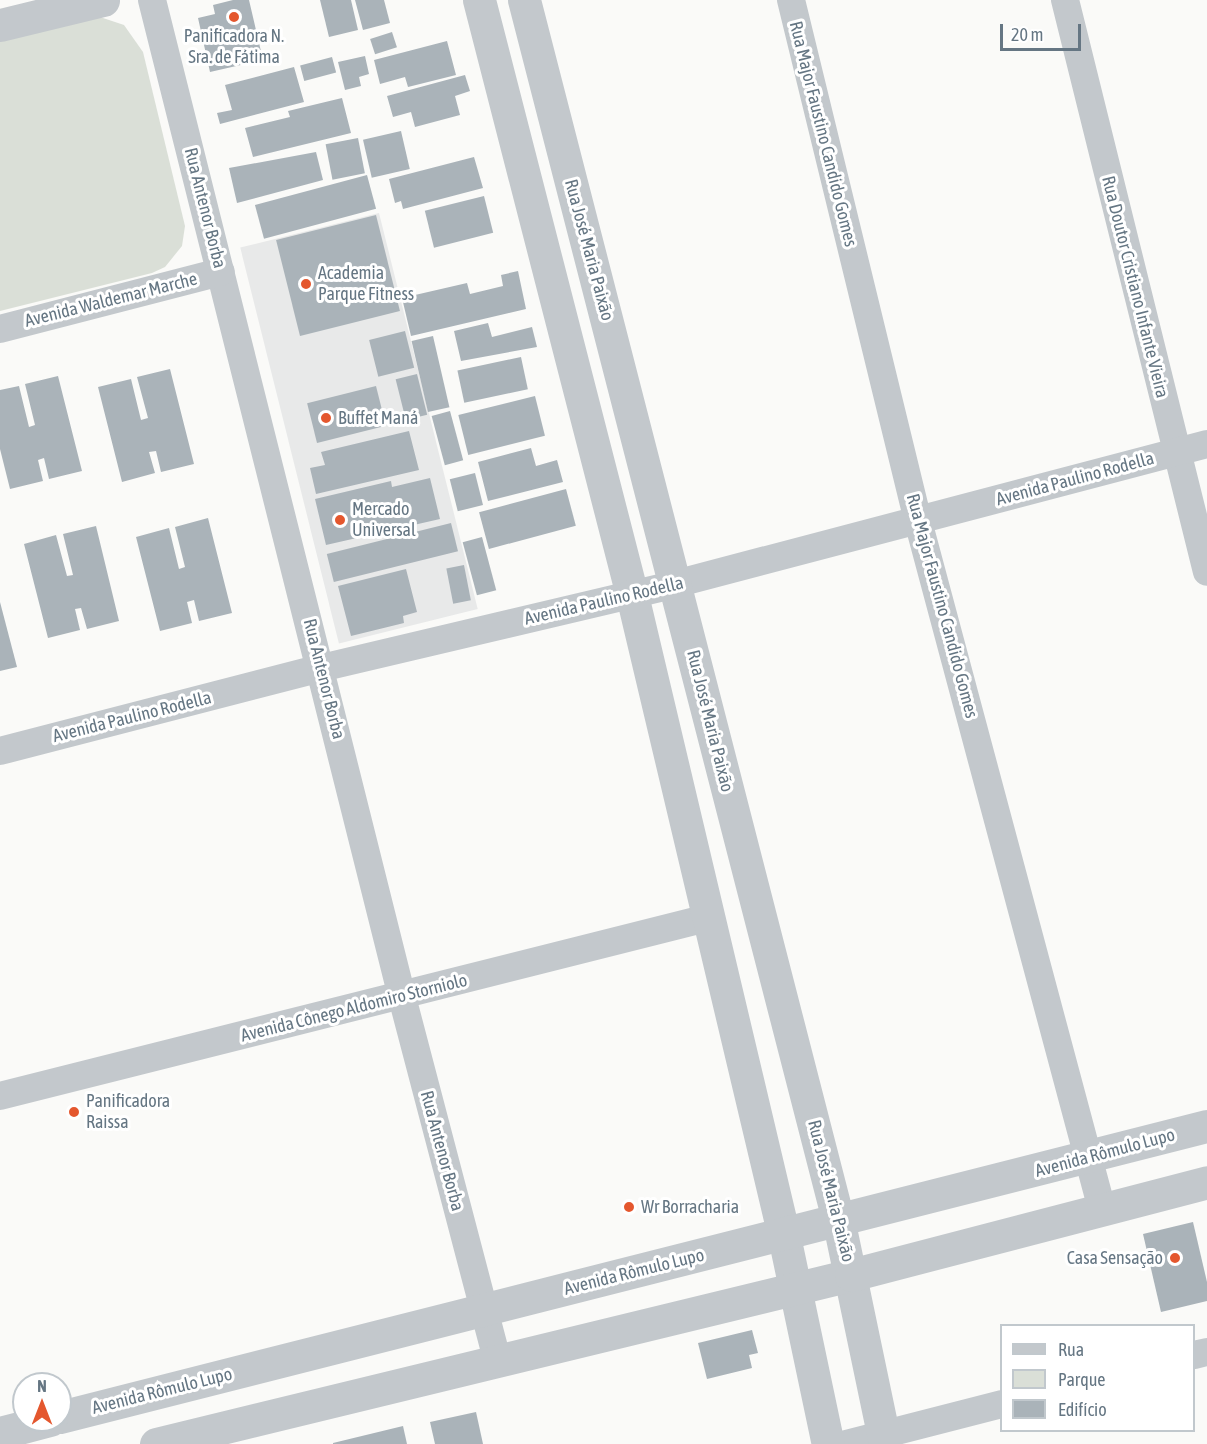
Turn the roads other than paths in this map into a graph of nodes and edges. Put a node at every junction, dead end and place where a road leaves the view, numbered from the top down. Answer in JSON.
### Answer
{"nodes":[{"id":1,"x":103,"y":0,"type":"edge"},
{"id":2,"x":152,"y":0,"type":"edge"},
{"id":3,"x":479,"y":0,"type":"edge"},
{"id":4,"x":524,"y":0,"type":"edge"},
{"id":5,"x":790,"y":0,"type":"edge"},
{"id":6,"x":1065,"y":0,"type":"edge"},
{"id":7,"x":0,"y":25,"type":"edge"},
{"id":8,"x":221,"y":272,"type":"junction"},
{"id":9,"x":0,"y":329,"type":"edge"},
{"id":10,"x":1207,"y":444,"type":"edge"},
{"id":11,"x":1175,"y":453,"type":"junction"},
{"id":12,"x":918,"y":521,"type":"junction"},
{"id":13,"x":1207,"y":572,"type":"edge"},
{"id":14,"x":675,"y":584,"type":"junction"},
{"id":15,"x":632,"y":595,"type":"junction"},
{"id":16,"x":321,"y":668,"type":"junction"},
{"id":17,"x":0,"y":751,"type":"edge"},
{"id":18,"x":707,"y":918,"type":"junction"},
{"id":19,"x":402,"y":997,"type":"junction"},
{"id":20,"x":0,"y":1096,"type":"edge"},
{"id":21,"x":1207,"y":1126,"type":"edge"},
{"id":22,"x":1090,"y":1156,"type":"junction"},
{"id":23,"x":1207,"y":1182,"type":"edge"},
{"id":24,"x":1102,"y":1209,"type":"junction"},
{"id":25,"x":839,"y":1223,"type":"junction"},
{"id":26,"x":784,"y":1236,"type":"junction"},
{"id":27,"x":851,"y":1275,"type":"junction"},
{"id":28,"x":795,"y":1286,"type":"junction"},
{"id":29,"x":484,"y":1309,"type":"junction"},
{"id":30,"x":497,"y":1358,"type":"junction"},
{"id":31,"x":1000,"y":1405,"type":"edge"},
{"id":32,"x":72,"y":1415,"type":"edge"},
{"id":33,"x":884,"y":1439,"type":"edge"},
{"id":34,"x":156,"y":1444,"type":"edge"},
{"id":35,"x":828,"y":1444,"type":"edge"},
{"id":36,"x":846,"y":1444,"type":"edge"}],
"edges":[{"from":1,"to":7,"type":"street"},
{"from":2,"to":8,"type":"street","name":"Rua Antenor Borba"},
{"from":3,"to":15,"type":"street"},
{"from":4,"to":14,"type":"street","name":"Rua José Maria Paixão"},
{"from":5,"to":12,"type":"street","name":"Rua Major Faustino Candido Gomes"},
{"from":6,"to":11,"type":"street","name":"Rua Doutor Cristiano Infante Vieira"},
{"from":8,"to":9,"type":"street","name":"Avenida Waldemar Marche"},
{"from":8,"to":16,"type":"street","name":"Rua Antenor Borba"},
{"from":10,"to":11,"type":"street","name":"Avenida Paulino Rodella"},
{"from":11,"to":12,"type":"street","name":"Avenida Paulino Rodella"},
{"from":11,"to":13,"type":"street","name":"Rua Doutor Cristiano Infante Vieira"},
{"from":12,"to":14,"type":"street","name":"Avenida Paulino Rodella"},
{"from":12,"to":22,"type":"street","name":"Rua Major Faustino Candido Gomes"},
{"from":14,"to":15,"type":"street","name":"Avenida Paulino Rodella"},
{"from":14,"to":25,"type":"street","name":"Rua José Maria Paixão"},
{"from":15,"to":16,"type":"street","name":"Avenida Paulino Rodella"},
{"from":15,"to":18,"type":"street"},
{"from":16,"to":17,"type":"street","name":"Avenida Paulino Rodella"},
{"from":16,"to":19,"type":"street","name":"Rua Antenor Borba"},
{"from":18,"to":19,"type":"street","name":"Avenida Cônego Aldomiro Storniolo"},
{"from":18,"to":26,"type":"street"},
{"from":19,"to":20,"type":"street","name":"Avenida Cônego Aldomiro Storniolo"},
{"from":19,"to":29,"type":"street","name":"Rua Antenor Borba"},
{"from":21,"to":22,"type":"street","name":"Avenida Rômulo Lupo"},
{"from":22,"to":24,"type":"street","name":"Rua Major Faustino Candido Gomes"},
{"from":22,"to":25,"type":"street","name":"Avenida Rômulo Lupo"},
{"from":23,"to":24,"type":"street"},
{"from":24,"to":27,"type":"street"},
{"from":25,"to":26,"type":"street","name":"Avenida Rômulo Lupo"},
{"from":25,"to":27,"type":"street","name":"Rua José Maria Paixão"},
{"from":26,"to":28,"type":"street"},
{"from":26,"to":29,"type":"street","name":"Avenida Rômulo Lupo"},
{"from":27,"to":28,"type":"street"},
{"from":27,"to":33,"type":"street","name":"Rua José Maria Paixão"},
{"from":28,"to":30,"type":"street"},
{"from":28,"to":35,"type":"street"},
{"from":29,"to":30,"type":"street","name":"Rua Antenor Borba"},
{"from":29,"to":32,"type":"street","name":"Avenida Rômulo Lupo"},
{"from":30,"to":34,"type":"street"},
{"from":31,"to":33,"type":"street"},
{"from":33,"to":36,"type":"street"}]}
